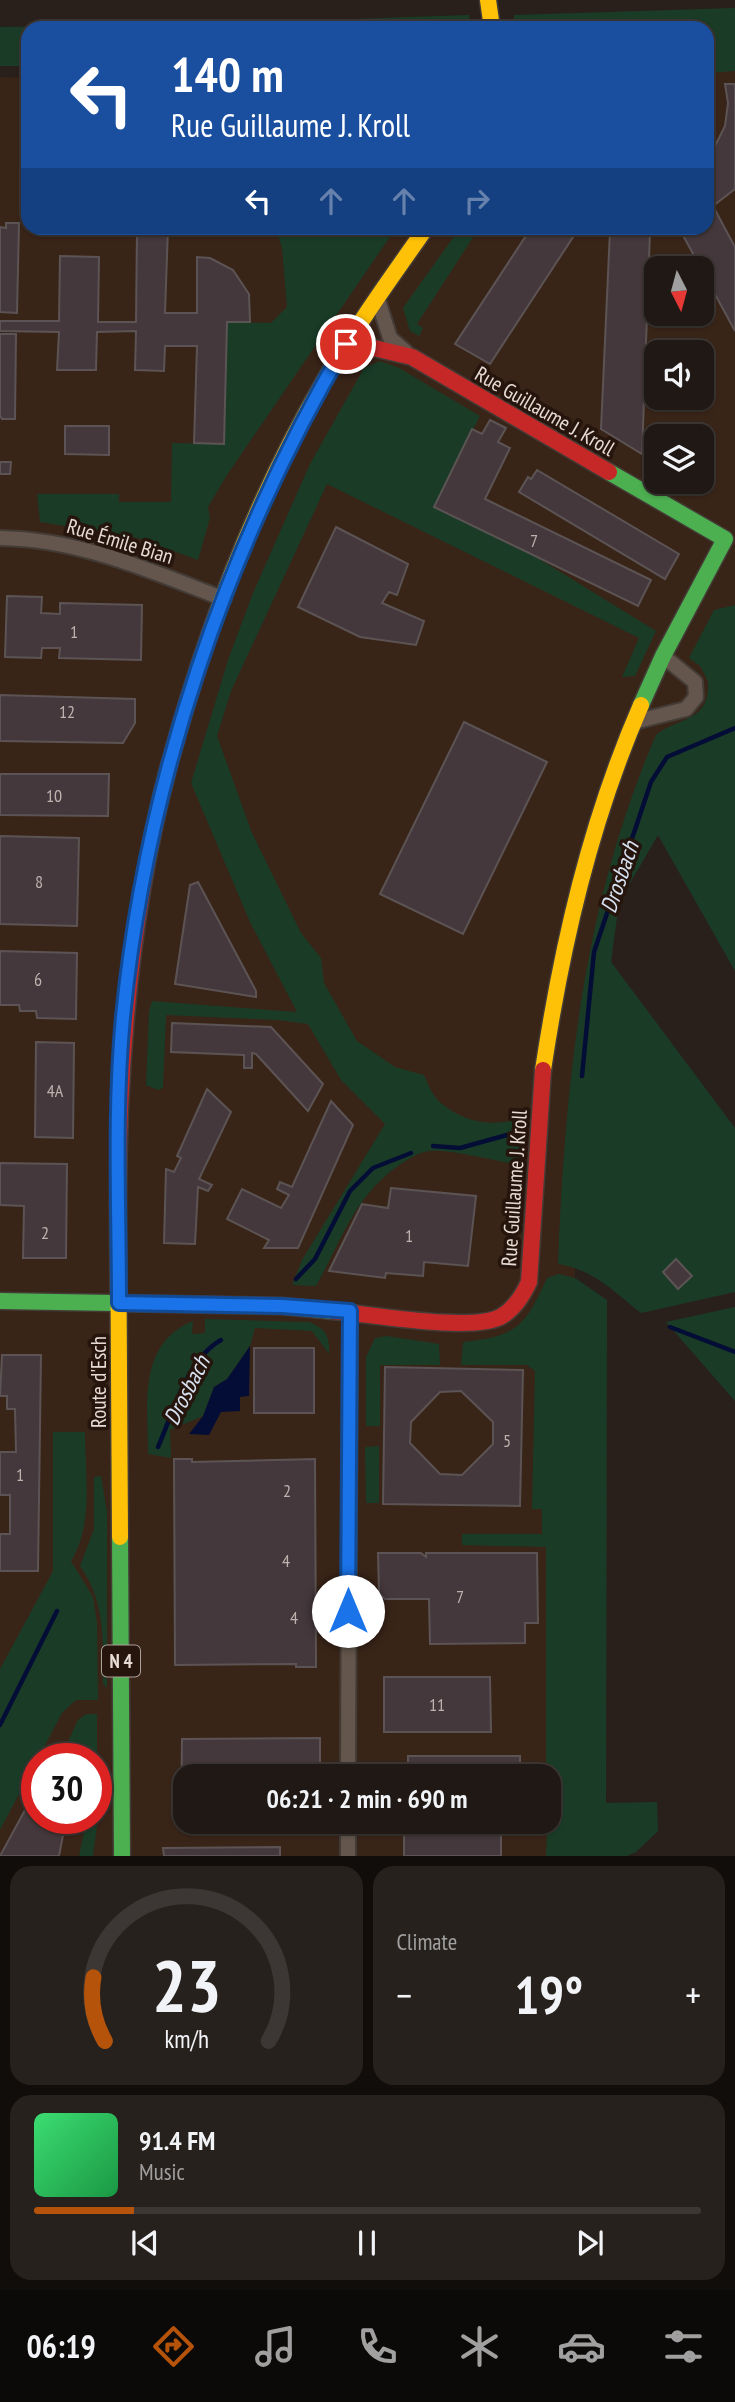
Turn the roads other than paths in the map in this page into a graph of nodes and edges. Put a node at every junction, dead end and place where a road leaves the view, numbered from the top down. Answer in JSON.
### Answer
{"nodes":[{"id":1,"x":488,"y":0,"type":"edge"},
{"id":2,"x":491,"y":21,"type":"edge"},
{"id":3,"x":421,"y":235,"type":"edge"},
{"id":4,"x":377,"y":297,"type":"junction"},
{"id":5,"x":412,"y":357,"type":"junction"},
{"id":6,"x":337,"y":361,"type":"junction"},
{"id":7,"x":0,"y":538,"type":"edge"},
{"id":8,"x":223,"y":599,"type":"junction"},
{"id":9,"x":663,"y":656,"type":"junction"},
{"id":10,"x":634,"y":722,"type":"junction"},
{"id":11,"x":0,"y":1301,"type":"edge"},
{"id":12,"x":119,"y":1303,"type":"junction"},
{"id":13,"x":350,"y":1311,"type":"junction"},
{"id":14,"x":348,"y":1764,"type":"edge"},
{"id":15,"x":120,"y":1804,"type":"junction"},
{"id":16,"x":348,"y":1834,"type":"edge"},
{"id":17,"x":111,"y":1856,"type":"edge"},
{"id":18,"x":122,"y":1856,"type":"edge"},
{"id":19,"x":348,"y":1856,"type":"edge"}],
"edges":[{"from":1,"to":2,"type":"main road"},
{"from":3,"to":4,"type":"main road","name":"Route d'Esch","number":"N 4"},
{"from":4,"to":5,"type":"street","name":"Rue Guillaume J. Kroll"},
{"from":4,"to":6,"type":"main road","name":"Route d'Esch","number":"N 4"},
{"from":5,"to":6,"type":"main road","name":"Rue Guillaume J. Kroll"},
{"from":5,"to":9,"type":"main road","name":"Rue Guillaume J. Kroll"},
{"from":6,"to":8,"type":"main road","name":"Route d'Esch","number":"N 4"},
{"from":7,"to":8,"type":"street","name":"Rue Émile Bian"},
{"from":8,"to":12,"type":"main road","name":"Route d'Esch","number":"N 4"},
{"from":9,"to":10,"type":"main road","name":"Rue Guillaume J. Kroll"},
{"from":9,"to":10,"type":"street"},
{"from":10,"to":13,"type":"main road","name":"Rue Guillaume J. Kroll"},
{"from":11,"to":12,"type":"main road","name":"Rue Guillaume J. Kroll"},
{"from":12,"to":13,"type":"main road","name":"Rue Guillaume J. Kroll"},
{"from":12,"to":15,"type":"main road","name":"Route d'Esch","number":"N 4"},
{"from":13,"to":14,"type":"street"},
{"from":15,"to":17,"type":"main road","name":"Route d'Esch","number":"N 4"},
{"from":15,"to":18,"type":"main road","name":"Route d'Esch","number":"N 4"},
{"from":16,"to":19,"type":"street"}]}
